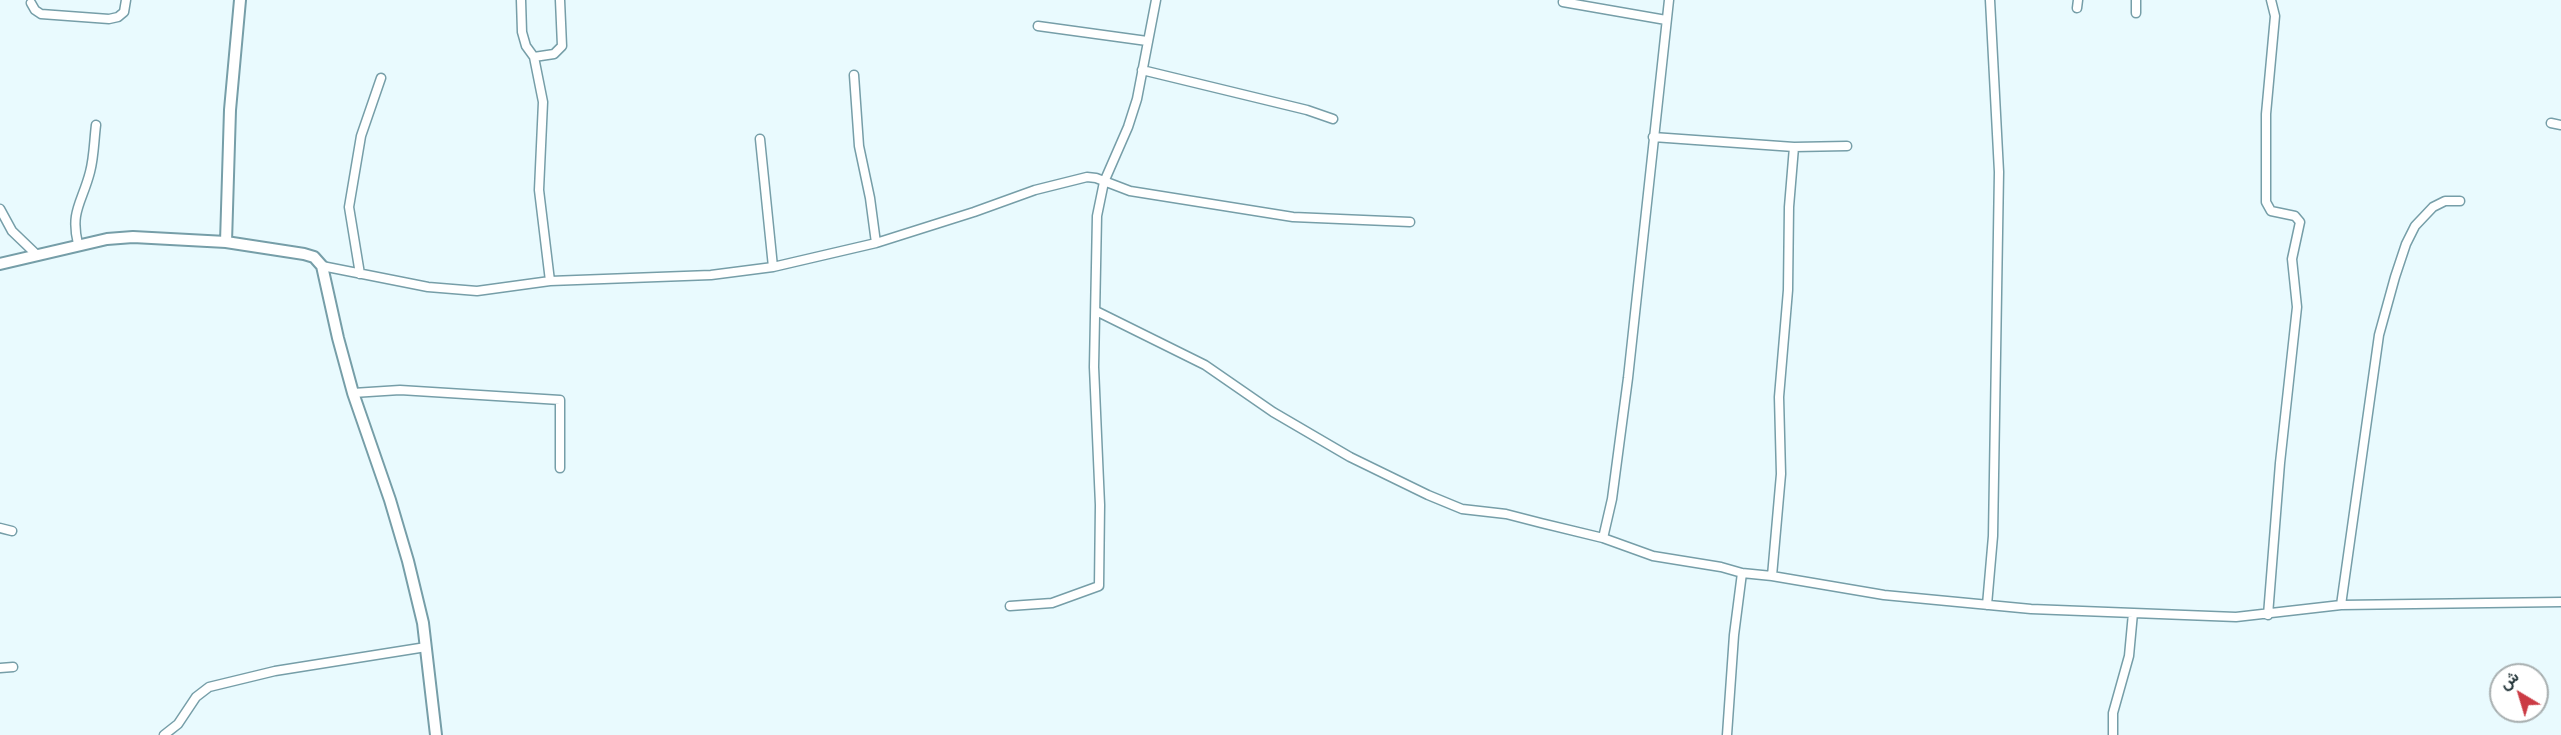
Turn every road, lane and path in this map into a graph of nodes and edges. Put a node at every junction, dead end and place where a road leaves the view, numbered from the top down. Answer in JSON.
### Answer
{"nodes":[{"id":1,"x":126,"y":0,"type":"edge"},
{"id":2,"x":240,"y":0,"type":"edge"},
{"id":3,"x":521,"y":0,"type":"edge"},
{"id":4,"x":560,"y":0,"type":"edge"},
{"id":5,"x":1156,"y":0,"type":"edge"},
{"id":6,"x":1669,"y":0,"type":"edge"},
{"id":7,"x":1990,"y":0,"type":"edge"},
{"id":8,"x":2136,"y":0,"type":"edge"},
{"id":9,"x":2271,"y":0,"type":"edge"},
{"id":10,"x":1563,"y":2,"type":"edge"},
{"id":11,"x":32,"y":3,"type":"dead end"},
{"id":12,"x":2136,"y":13,"type":"dead end"},
{"id":13,"x":1666,"y":20,"type":"junction"},
{"id":14,"x":1038,"y":26,"type":"dead end"},
{"id":15,"x":1147,"y":40,"type":"junction"},
{"id":16,"x":534,"y":57,"type":"junction"},
{"id":17,"x":1142,"y":70,"type":"junction"},
{"id":18,"x":854,"y":75,"type":"dead end"},
{"id":19,"x":381,"y":78,"type":"dead end"},
{"id":20,"x":1334,"y":119,"type":"dead end"},
{"id":21,"x":2551,"y":123,"type":"dead end"},
{"id":22,"x":96,"y":125,"type":"dead end"},
{"id":23,"x":2561,"y":125,"type":"edge"},
{"id":24,"x":1653,"y":137,"type":"junction"},
{"id":25,"x":760,"y":138,"type":"dead end"},
{"id":26,"x":1847,"y":146,"type":"dead end"},
{"id":27,"x":1794,"y":147,"type":"junction"},
{"id":28,"x":1104,"y":182,"type":"junction"},
{"id":29,"x":2460,"y":201,"type":"dead end"},
{"id":30,"x":0,"y":209,"type":"edge"},
{"id":31,"x":1410,"y":222,"type":"dead end"},
{"id":32,"x":226,"y":242,"type":"junction"},
{"id":33,"x":876,"y":243,"type":"junction"},
{"id":34,"x":78,"y":244,"type":"junction"},
{"id":35,"x":37,"y":255,"type":"junction"},
{"id":36,"x":0,"y":264,"type":"edge"},
{"id":37,"x":322,"y":266,"type":"junction"},
{"id":38,"x":773,"y":267,"type":"junction"},
{"id":39,"x":360,"y":274,"type":"junction"},
{"id":40,"x":550,"y":281,"type":"junction"},
{"id":41,"x":1096,"y":311,"type":"junction"},
{"id":42,"x":353,"y":393,"type":"junction"},
{"id":43,"x":560,"y":468,"type":"dead end"},
{"id":44,"x":0,"y":528,"type":"edge"},
{"id":45,"x":12,"y":531,"type":"dead end"},
{"id":46,"x":1603,"y":538,"type":"junction"},
{"id":47,"x":1742,"y":573,"type":"junction"},
{"id":48,"x":1772,"y":576,"type":"junction"},
{"id":49,"x":2561,"y":602,"type":"edge"},
{"id":50,"x":1987,"y":605,"type":"junction"},
{"id":51,"x":2341,"y":605,"type":"junction"},
{"id":52,"x":1010,"y":606,"type":"dead end"},
{"id":53,"x":2133,"y":613,"type":"junction"},
{"id":54,"x":2268,"y":615,"type":"junction"},
{"id":55,"x":426,"y":647,"type":"junction"},
{"id":56,"x":14,"y":667,"type":"dead end"},
{"id":57,"x":0,"y":668,"type":"edge"},
{"id":58,"x":164,"y":735,"type":"edge"},
{"id":59,"x":436,"y":735,"type":"edge"},
{"id":60,"x":1727,"y":735,"type":"edge"},
{"id":61,"x":2113,"y":735,"type":"edge"}],
"edges":[{"from":1,"to":11,"type":"street"},
{"from":2,"to":32,"type":"street"},
{"from":3,"to":16,"type":"street"},
{"from":4,"to":16,"type":"street"},
{"from":5,"to":15,"type":"street"},
{"from":6,"to":13,"type":"street"},
{"from":7,"to":50,"type":"street"},
{"from":8,"to":12,"type":"street"},
{"from":9,"to":54,"type":"street"},
{"from":10,"to":13,"type":"street"},
{"from":13,"to":24,"type":"street"},
{"from":14,"to":15,"type":"street"},
{"from":15,"to":17,"type":"street"},
{"from":16,"to":40,"type":"street"},
{"from":17,"to":20,"type":"street"},
{"from":17,"to":28,"type":"street"},
{"from":18,"to":33,"type":"street"},
{"from":19,"to":39,"type":"street"},
{"from":21,"to":23,"type":"street"},
{"from":22,"to":34,"type":"street"},
{"from":24,"to":27,"type":"street"},
{"from":24,"to":46,"type":"street"},
{"from":25,"to":38,"type":"street"},
{"from":26,"to":27,"type":"street"},
{"from":27,"to":48,"type":"street"},
{"from":28,"to":31,"type":"street"},
{"from":28,"to":33,"type":"street"},
{"from":28,"to":41,"type":"street"},
{"from":29,"to":51,"type":"street"},
{"from":30,"to":35,"type":"street"},
{"from":32,"to":34,"type":"street"},
{"from":32,"to":37,"type":"street"},
{"from":33,"to":38,"type":"street"},
{"from":34,"to":35,"type":"street"},
{"from":35,"to":36,"type":"street"},
{"from":37,"to":39,"type":"street"},
{"from":37,"to":42,"type":"street"},
{"from":38,"to":40,"type":"street"},
{"from":39,"to":40,"type":"street"},
{"from":41,"to":46,"type":"street"},
{"from":41,"to":52,"type":"street"},
{"from":42,"to":43,"type":"street"},
{"from":42,"to":55,"type":"street"},
{"from":44,"to":45,"type":"street"},
{"from":46,"to":47,"type":"street"},
{"from":47,"to":48,"type":"street"},
{"from":47,"to":60,"type":"street"},
{"from":48,"to":50,"type":"street"},
{"from":49,"to":51,"type":"street"},
{"from":50,"to":53,"type":"street"},
{"from":51,"to":54,"type":"street"},
{"from":53,"to":54,"type":"street"},
{"from":53,"to":61,"type":"street"},
{"from":55,"to":58,"type":"street"},
{"from":55,"to":59,"type":"street"},
{"from":56,"to":57,"type":"street"}]}
